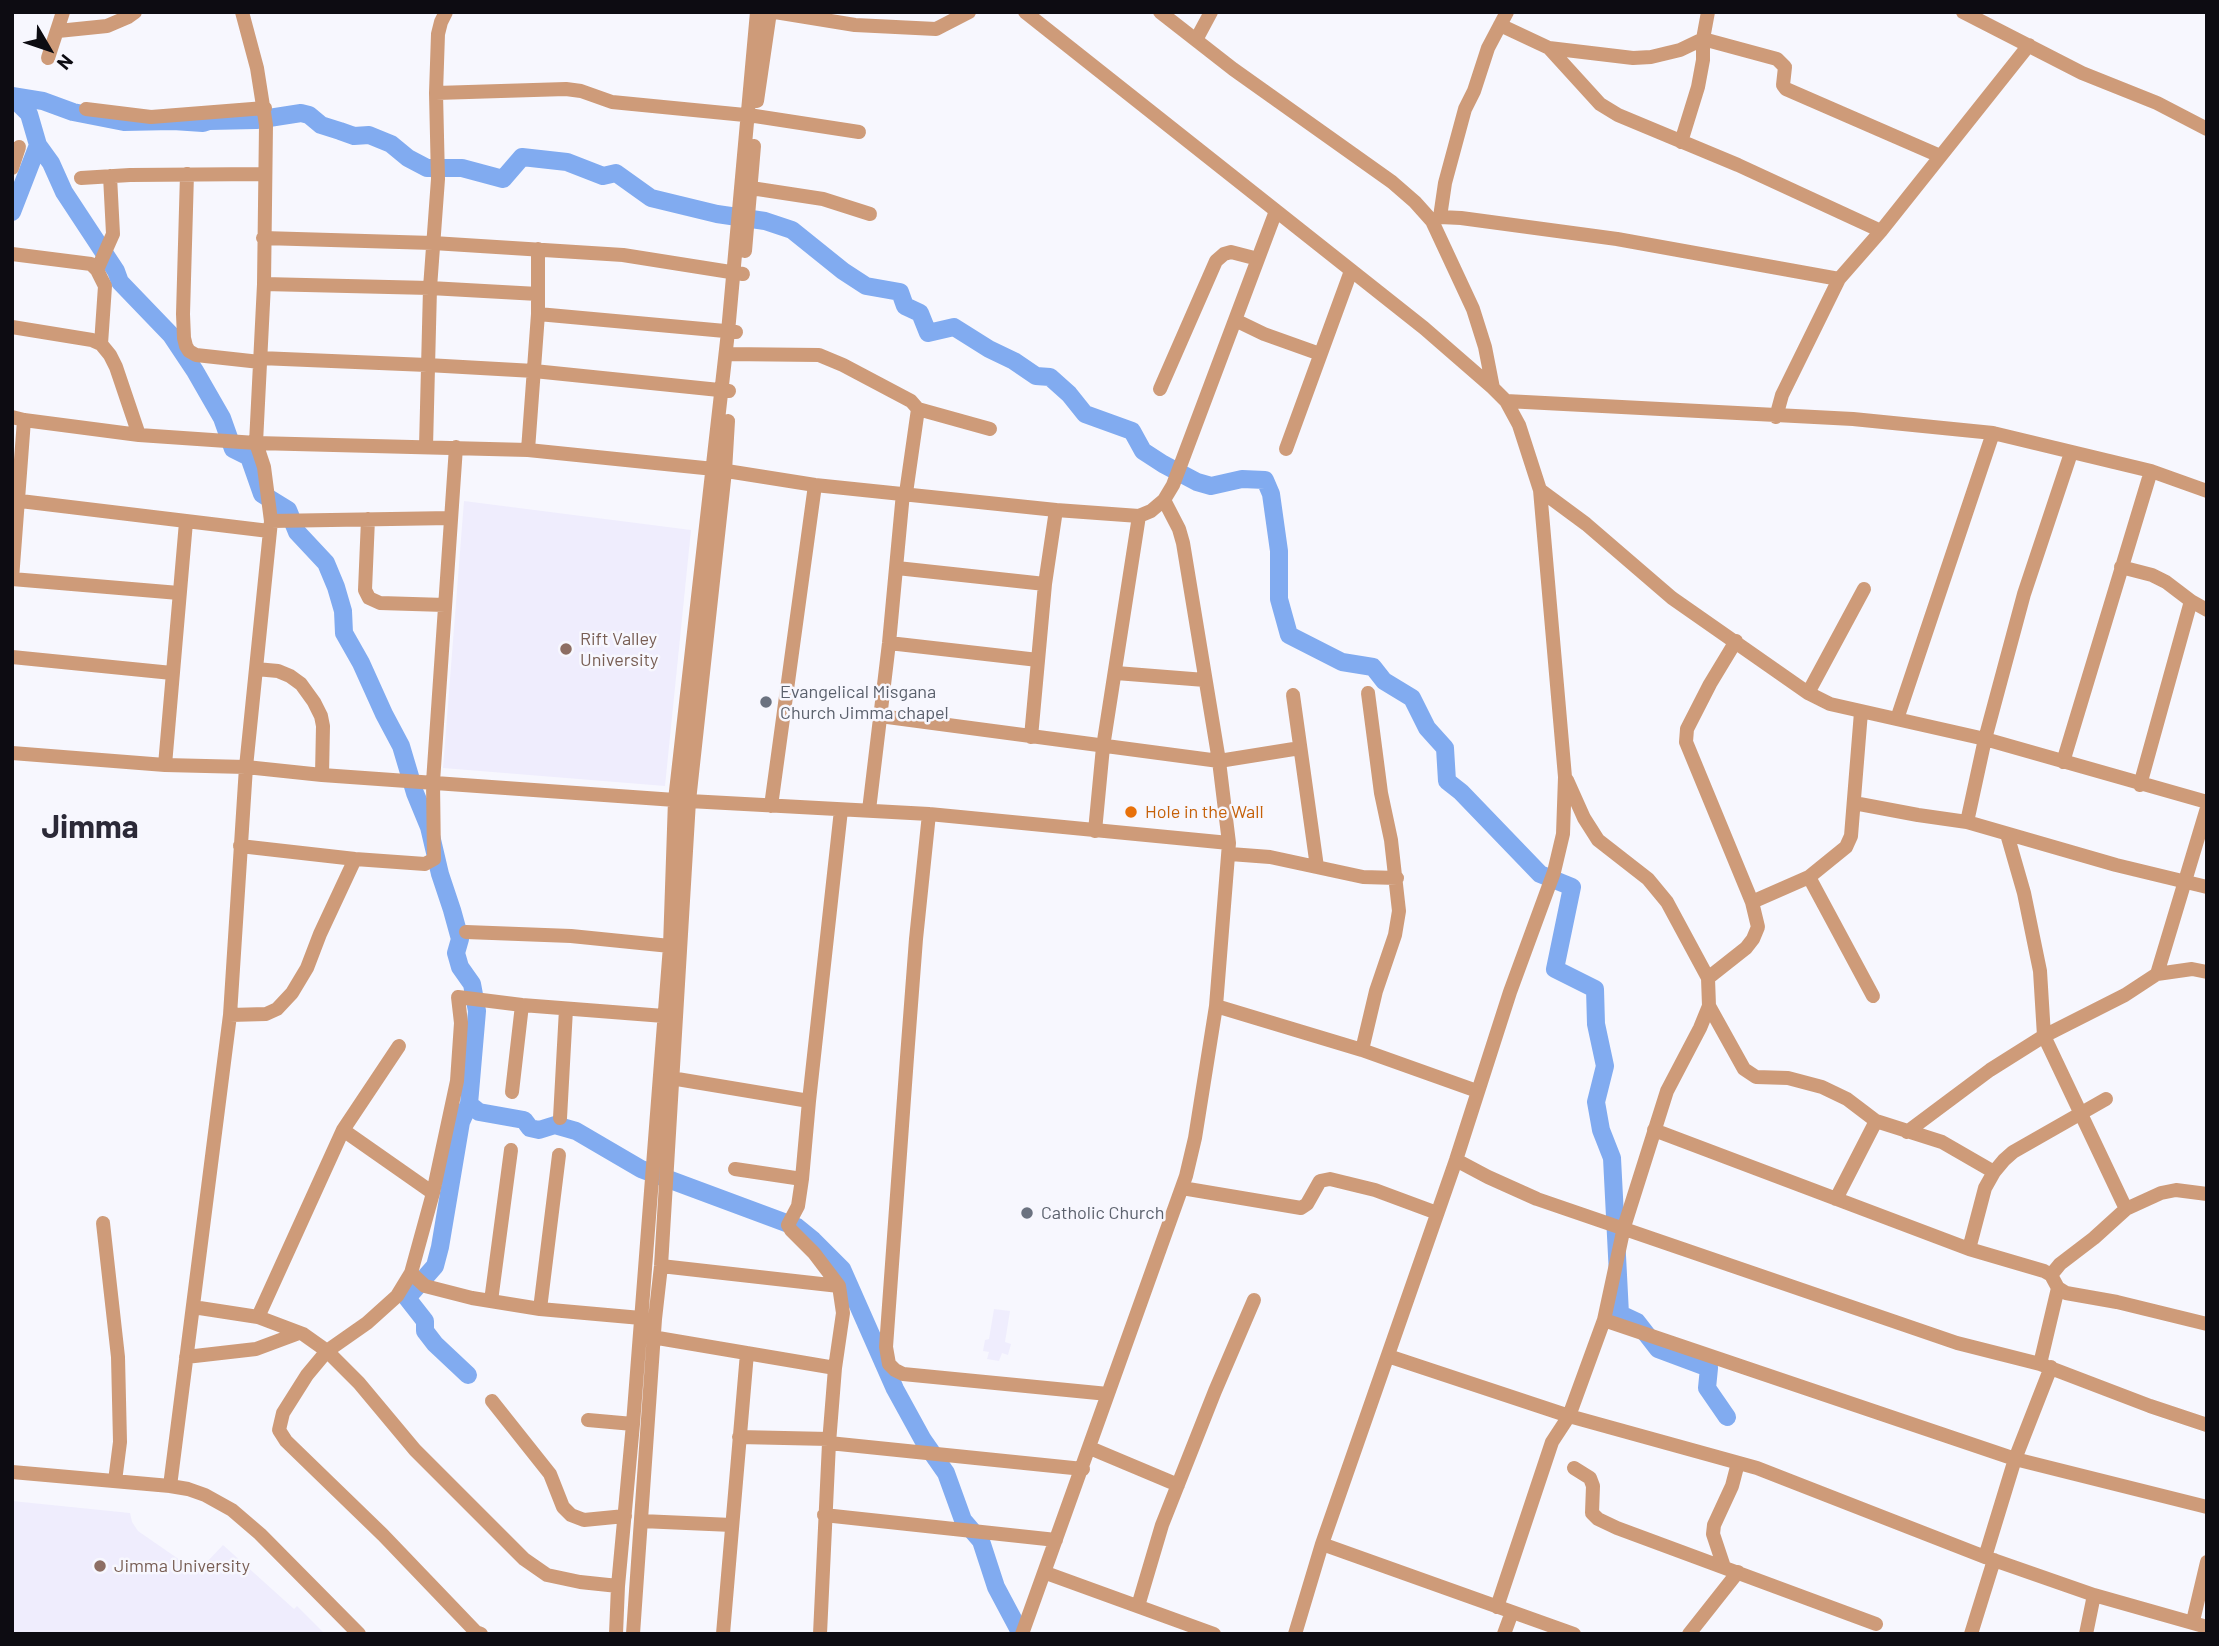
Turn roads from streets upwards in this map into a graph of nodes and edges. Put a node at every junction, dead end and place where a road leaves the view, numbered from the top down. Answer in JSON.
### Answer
{"nodes":[{"id":1,"x":63,"y":12,"type":"edge"},
{"id":2,"x":135,"y":12,"type":"edge"},
{"id":3,"x":242,"y":12,"type":"edge"},
{"id":4,"x":446,"y":12,"type":"edge"},
{"id":5,"x":757,"y":12,"type":"edge"},
{"id":6,"x":772,"y":12,"type":"edge"},
{"id":7,"x":969,"y":12,"type":"edge"},
{"id":8,"x":1026,"y":12,"type":"edge"},
{"id":9,"x":1160,"y":12,"type":"edge"},
{"id":10,"x":1211,"y":12,"type":"edge"},
{"id":11,"x":1708,"y":12,"type":"edge"},
{"id":12,"x":1963,"y":12,"type":"edge"},
{"id":13,"x":1982,"y":17,"type":"edge"},
{"id":14,"x":1504,"y":19,"type":"edge"},
{"id":15,"x":58,"y":31,"type":"junction"},
{"id":16,"x":1703,"y":39,"type":"junction"},
{"id":17,"x":1196,"y":40,"type":"junction"},
{"id":18,"x":2029,"y":46,"type":"junction"},
{"id":19,"x":1549,"y":48,"type":"junction"},
{"id":20,"x":48,"y":58,"type":"dead end"},
{"id":21,"x":436,"y":93,"type":"junction"},
{"id":22,"x":86,"y":109,"type":"dead end"},
{"id":23,"x":265,"y":115,"type":"junction"},
{"id":24,"x":751,"y":116,"type":"junction"},
{"id":25,"x":2207,"y":128,"type":"edge"},
{"id":26,"x":859,"y":132,"type":"dead end"},
{"id":27,"x":1681,"y":142,"type":"junction"},
{"id":28,"x":19,"y":147,"type":"dead end"},
{"id":29,"x":1940,"y":156,"type":"junction"},
{"id":30,"x":12,"y":168,"type":"edge"},
{"id":31,"x":187,"y":174,"type":"junction"},
{"id":32,"x":265,"y":174,"type":"junction"},
{"id":33,"x":110,"y":176,"type":"junction"},
{"id":34,"x":81,"y":178,"type":"dead end"},
{"id":35,"x":751,"y":188,"type":"junction"},
{"id":36,"x":1276,"y":211,"type":"junction"},
{"id":37,"x":870,"y":214,"type":"dead end"},
{"id":38,"x":1461,"y":218,"type":"junction"},
{"id":39,"x":1436,"y":219,"type":"junction"},
{"id":40,"x":1881,"y":231,"type":"junction"},
{"id":41,"x":263,"y":238,"type":"junction"},
{"id":42,"x":433,"y":243,"type":"junction"},
{"id":43,"x":1444,"y":245,"type":"junction"},
{"id":44,"x":538,"y":249,"type":"junction"},
{"id":45,"x":12,"y":254,"type":"edge"},
{"id":46,"x":1258,"y":259,"type":"junction"},
{"id":47,"x":97,"y":270,"type":"junction"},
{"id":48,"x":1351,"y":271,"type":"junction"},
{"id":49,"x":738,"y":274,"type":"junction"},
{"id":50,"x":1839,"y":279,"type":"junction"},
{"id":51,"x":264,"y":284,"type":"junction"},
{"id":52,"x":430,"y":289,"type":"junction"},
{"id":53,"x":538,"y":294,"type":"junction"},
{"id":54,"x":538,"y":314,"type":"junction"},
{"id":55,"x":1236,"y":320,"type":"junction"},
{"id":56,"x":12,"y":327,"type":"edge"},
{"id":57,"x":733,"y":332,"type":"junction"},
{"id":58,"x":101,"y":344,"type":"junction"},
{"id":59,"x":730,"y":354,"type":"junction"},
{"id":60,"x":1320,"y":354,"type":"junction"},
{"id":61,"x":260,"y":360,"type":"junction"},
{"id":62,"x":427,"y":365,"type":"junction"},
{"id":63,"x":534,"y":371,"type":"junction"},
{"id":64,"x":1493,"y":388,"type":"junction"},
{"id":65,"x":1160,"y":389,"type":"dead end"},
{"id":66,"x":726,"y":390,"type":"junction"},
{"id":67,"x":1506,"y":401,"type":"junction"},
{"id":68,"x":918,"y":410,"type":"junction"},
{"id":69,"x":1776,"y":417,"type":"junction"},
{"id":70,"x":18,"y":418,"type":"edge"},
{"id":71,"x":990,"y":429,"type":"dead end"},
{"id":72,"x":1993,"y":433,"type":"junction"},
{"id":73,"x":139,"y":435,"type":"junction"},
{"id":74,"x":256,"y":443,"type":"junction"},
{"id":75,"x":426,"y":447,"type":"junction"},
{"id":76,"x":456,"y":447,"type":"junction"},
{"id":77,"x":1286,"y":449,"type":"dead end"},
{"id":78,"x":528,"y":450,"type":"junction"},
{"id":79,"x":2071,"y":453,"type":"junction"},
{"id":80,"x":719,"y":470,"type":"junction"},
{"id":81,"x":2151,"y":471,"type":"junction"},
{"id":82,"x":815,"y":485,"type":"junction"},
{"id":83,"x":1540,"y":490,"type":"junction"},
{"id":84,"x":2207,"y":491,"type":"edge"},
{"id":85,"x":905,"y":493,"type":"junction"},
{"id":86,"x":15,"y":500,"type":"edge"},
{"id":87,"x":1164,"y":500,"type":"junction"},
{"id":88,"x":1056,"y":510,"type":"junction"},
{"id":89,"x":1139,"y":516,"type":"junction"},
{"id":90,"x":451,"y":518,"type":"junction"},
{"id":91,"x":368,"y":519,"type":"junction"},
{"id":92,"x":186,"y":522,"type":"junction"},
{"id":93,"x":270,"y":526,"type":"junction"},
{"id":94,"x":2121,"y":567,"type":"junction"},
{"id":95,"x":897,"y":568,"type":"junction"},
{"id":96,"x":12,"y":579,"type":"edge"},
{"id":97,"x":1045,"y":584,"type":"junction"},
{"id":98,"x":1864,"y":589,"type":"dead end"},
{"id":99,"x":179,"y":593,"type":"junction"},
{"id":100,"x":2190,"y":601,"type":"junction"},
{"id":101,"x":445,"y":605,"type":"junction"},
{"id":102,"x":2207,"y":610,"type":"edge"},
{"id":103,"x":1736,"y":641,"type":"junction"},
{"id":104,"x":889,"y":643,"type":"junction"},
{"id":105,"x":12,"y":657,"type":"edge"},
{"id":106,"x":1038,"y":660,"type":"junction"},
{"id":107,"x":256,"y":669,"type":"junction"},
{"id":108,"x":172,"y":673,"type":"junction"},
{"id":109,"x":1116,"y":673,"type":"junction"},
{"id":110,"x":1205,"y":680,"type":"junction"},
{"id":111,"x":1368,"y":693,"type":"dead end"},
{"id":112,"x":1808,"y":693,"type":"junction"},
{"id":113,"x":1293,"y":695,"type":"dead end"},
{"id":114,"x":1861,"y":712,"type":"junction"},
{"id":115,"x":880,"y":716,"type":"junction"},
{"id":116,"x":1897,"y":719,"type":"junction"},
{"id":117,"x":1031,"y":737,"type":"junction"},
{"id":118,"x":1985,"y":739,"type":"junction"},
{"id":119,"x":1103,"y":747,"type":"junction"},
{"id":120,"x":1300,"y":748,"type":"junction"},
{"id":121,"x":12,"y":753,"type":"edge"},
{"id":122,"x":1219,"y":761,"type":"junction"},
{"id":123,"x":2063,"y":762,"type":"junction"},
{"id":124,"x":165,"y":765,"type":"junction"},
{"id":125,"x":246,"y":767,"type":"junction"},
{"id":126,"x":322,"y":775,"type":"junction"},
{"id":127,"x":1565,"y":777,"type":"junction"},
{"id":128,"x":433,"y":782,"type":"junction"},
{"id":129,"x":2140,"y":785,"type":"junction"},
{"id":130,"x":682,"y":800,"type":"junction"},
{"id":131,"x":2207,"y":802,"type":"edge"},
{"id":132,"x":1854,"y":803,"type":"junction"},
{"id":133,"x":771,"y":806,"type":"junction"},
{"id":134,"x":2207,"y":808,"type":"edge"},
{"id":135,"x":841,"y":810,"type":"junction"},
{"id":136,"x":869,"y":810,"type":"junction"},
{"id":137,"x":929,"y":814,"type":"junction"},
{"id":138,"x":1967,"y":821,"type":"junction"},
{"id":139,"x":1095,"y":831,"type":"junction"},
{"id":140,"x":2007,"y":834,"type":"junction"},
{"id":141,"x":240,"y":846,"type":"junction"},
{"id":142,"x":1229,"y":849,"type":"junction"},
{"id":143,"x":355,"y":859,"type":"junction"},
{"id":144,"x":1317,"y":867,"type":"junction"},
{"id":145,"x":1809,"y":877,"type":"junction"},
{"id":146,"x":1397,"y":878,"type":"junction"},
{"id":147,"x":2186,"y":881,"type":"junction"},
{"id":148,"x":2207,"y":887,"type":"edge"},
{"id":149,"x":1752,"y":902,"type":"junction"},
{"id":150,"x":466,"y":932,"type":"dead end"},
{"id":151,"x":670,"y":946,"type":"junction"},
{"id":152,"x":2207,"y":972,"type":"edge"},
{"id":153,"x":2157,"y":974,"type":"junction"},
{"id":154,"x":1708,"y":978,"type":"junction"},
{"id":155,"x":1873,"y":996,"type":"dead end"},
{"id":156,"x":522,"y":1005,"type":"junction"},
{"id":157,"x":1216,"y":1006,"type":"junction"},
{"id":158,"x":1709,"y":1006,"type":"junction"},
{"id":159,"x":566,"y":1009,"type":"junction"},
{"id":160,"x":230,"y":1015,"type":"junction"},
{"id":161,"x":664,"y":1016,"type":"junction"},
{"id":162,"x":2044,"y":1035,"type":"junction"},
{"id":163,"x":399,"y":1046,"type":"dead end"},
{"id":164,"x":1362,"y":1050,"type":"junction"},
{"id":165,"x":666,"y":1078,"type":"junction"},
{"id":166,"x":1477,"y":1091,"type":"junction"},
{"id":167,"x":512,"y":1092,"type":"dead end"},
{"id":168,"x":2105,"y":1099,"type":"dead end"},
{"id":169,"x":808,"y":1101,"type":"junction"},
{"id":170,"x":2081,"y":1113,"type":"junction"},
{"id":171,"x":560,"y":1118,"type":"dead end"},
{"id":172,"x":1875,"y":1121,"type":"junction"},
{"id":173,"x":343,"y":1130,"type":"junction"},
{"id":174,"x":1654,"y":1130,"type":"junction"},
{"id":175,"x":1907,"y":1132,"type":"junction"},
{"id":176,"x":510,"y":1150,"type":"dead end"},
{"id":177,"x":559,"y":1154,"type":"dead end"},
{"id":178,"x":1456,"y":1160,"type":"junction"},
{"id":179,"x":735,"y":1169,"type":"dead end"},
{"id":180,"x":1994,"y":1172,"type":"junction"},
{"id":181,"x":802,"y":1179,"type":"junction"},
{"id":182,"x":1182,"y":1188,"type":"junction"},
{"id":183,"x":433,"y":1193,"type":"junction"},
{"id":184,"x":2207,"y":1194,"type":"edge"},
{"id":185,"x":1836,"y":1199,"type":"junction"},
{"id":186,"x":2126,"y":1209,"type":"junction"},
{"id":187,"x":1437,"y":1213,"type":"junction"},
{"id":188,"x":103,"y":1223,"type":"dead end"},
{"id":189,"x":1624,"y":1227,"type":"junction"},
{"id":190,"x":1969,"y":1249,"type":"junction"},
{"id":191,"x":661,"y":1266,"type":"junction"},
{"id":192,"x":411,"y":1273,"type":"junction"},
{"id":193,"x":2055,"y":1281,"type":"junction"},
{"id":194,"x":839,"y":1286,"type":"junction"},
{"id":195,"x":1254,"y":1300,"type":"dead end"},
{"id":196,"x":491,"y":1301,"type":"junction"},
{"id":197,"x":193,"y":1307,"type":"junction"},
{"id":198,"x":540,"y":1308,"type":"junction"},
{"id":199,"x":258,"y":1317,"type":"junction"},
{"id":200,"x":641,"y":1318,"type":"junction"},
{"id":201,"x":1604,"y":1320,"type":"junction"},
{"id":202,"x":2207,"y":1324,"type":"edge"},
{"id":203,"x":299,"y":1332,"type":"junction"},
{"id":204,"x":646,"y":1336,"type":"junction"},
{"id":205,"x":327,"y":1351,"type":"junction"},
{"id":206,"x":747,"y":1353,"type":"junction"},
{"id":207,"x":1388,"y":1356,"type":"junction"},
{"id":208,"x":186,"y":1357,"type":"junction"},
{"id":209,"x":2045,"y":1365,"type":"junction"},
{"id":210,"x":835,"y":1368,"type":"junction"},
{"id":211,"x":1108,"y":1394,"type":"junction"},
{"id":212,"x":492,"y":1401,"type":"dead end"},
{"id":213,"x":1569,"y":1416,"type":"junction"},
{"id":214,"x":588,"y":1420,"type":"dead end"},
{"id":215,"x":634,"y":1424,"type":"junction"},
{"id":216,"x":2207,"y":1425,"type":"edge"},
{"id":217,"x":739,"y":1437,"type":"junction"},
{"id":218,"x":829,"y":1441,"type":"junction"},
{"id":219,"x":1090,"y":1448,"type":"junction"},
{"id":220,"x":2015,"y":1458,"type":"junction"},
{"id":221,"x":1738,"y":1463,"type":"junction"},
{"id":222,"x":1574,"y":1468,"type":"dead end"},
{"id":223,"x":1083,"y":1469,"type":"junction"},
{"id":224,"x":12,"y":1472,"type":"edge"},
{"id":225,"x":115,"y":1481,"type":"junction"},
{"id":226,"x":1178,"y":1485,"type":"junction"},
{"id":227,"x":170,"y":1486,"type":"junction"},
{"id":228,"x":2207,"y":1507,"type":"edge"},
{"id":229,"x":824,"y":1515,"type":"junction"},
{"id":230,"x":625,"y":1516,"type":"junction"},
{"id":231,"x":640,"y":1521,"type":"junction"},
{"id":232,"x":732,"y":1525,"type":"junction"},
{"id":233,"x":1056,"y":1540,"type":"junction"},
{"id":234,"x":1322,"y":1544,"type":"junction"},
{"id":235,"x":1989,"y":1558,"type":"junction"},
{"id":236,"x":2207,"y":1562,"type":"edge"},
{"id":237,"x":1731,"y":1569,"type":"junction"},
{"id":238,"x":1046,"y":1573,"type":"junction"},
{"id":239,"x":2204,"y":1579,"type":"edge"},
{"id":240,"x":618,"y":1586,"type":"junction"},
{"id":241,"x":2094,"y":1595,"type":"junction"},
{"id":242,"x":1138,"y":1606,"type":"junction"},
{"id":243,"x":1497,"y":1607,"type":"junction"},
{"id":244,"x":1512,"y":1612,"type":"junction"},
{"id":245,"x":2193,"y":1621,"type":"junction"},
{"id":246,"x":1877,"y":1624,"type":"dead end"},
{"id":247,"x":2207,"y":1627,"type":"edge"},
{"id":248,"x":359,"y":1634,"type":"edge"},
{"id":249,"x":481,"y":1634,"type":"edge"},
{"id":250,"x":616,"y":1634,"type":"edge"},
{"id":251,"x":632,"y":1634,"type":"edge"},
{"id":252,"x":723,"y":1634,"type":"edge"},
{"id":253,"x":820,"y":1634,"type":"edge"},
{"id":254,"x":1022,"y":1634,"type":"edge"},
{"id":255,"x":1214,"y":1634,"type":"edge"},
{"id":256,"x":1295,"y":1634,"type":"edge"},
{"id":257,"x":1504,"y":1634,"type":"edge"},
{"id":258,"x":1574,"y":1634,"type":"edge"},
{"id":259,"x":1689,"y":1634,"type":"edge"},
{"id":260,"x":1971,"y":1634,"type":"edge"},
{"id":261,"x":2086,"y":1634,"type":"edge"}],
"edges":[{"from":1,"to":15,"type":"street"},
{"from":2,"to":15,"type":"street"},
{"from":3,"to":23,"type":"street"},
{"from":4,"to":21,"type":"street"},
{"from":5,"to":24,"type":"street"},
{"from":6,"to":7,"type":"street"},
{"from":6,"to":24,"type":"street"},
{"from":8,"to":36,"type":"street"},
{"from":9,"to":17,"type":"street"},
{"from":10,"to":17,"type":"street"},
{"from":11,"to":16,"type":"street"},
{"from":12,"to":13,"type":"street"},
{"from":13,"to":18,"type":"street"},
{"from":14,"to":19,"type":"street"},
{"from":14,"to":39,"type":"street"},
{"from":15,"to":20,"type":"street"},
{"from":16,"to":19,"type":"street"},
{"from":16,"to":27,"type":"street"},
{"from":16,"to":29,"type":"street"},
{"from":17,"to":39,"type":"street"},
{"from":18,"to":25,"type":"street"},
{"from":18,"to":29,"type":"street"},
{"from":19,"to":27,"type":"street"},
{"from":21,"to":24,"type":"street"},
{"from":21,"to":42,"type":"street"},
{"from":22,"to":23,"type":"street"},
{"from":23,"to":32,"type":"street"},
{"from":24,"to":26,"type":"street"},
{"from":24,"to":35,"type":"street"},
{"from":24,"to":49,"type":"street"},
{"from":27,"to":40,"type":"street"},
{"from":28,"to":30,"type":"street"},
{"from":29,"to":40,"type":"street"},
{"from":31,"to":32,"type":"street"},
{"from":31,"to":33,"type":"street"},
{"from":31,"to":61,"type":"street"},
{"from":32,"to":41,"type":"street"},
{"from":33,"to":34,"type":"street"},
{"from":33,"to":47,"type":"street"},
{"from":35,"to":37,"type":"street"},
{"from":35,"to":49,"type":"street"},
{"from":36,"to":46,"type":"street"},
{"from":36,"to":48,"type":"street"},
{"from":38,"to":39,"type":"street"},
{"from":38,"to":43,"type":"street"},
{"from":38,"to":50,"type":"street"},
{"from":39,"to":43,"type":"street"},
{"from":40,"to":50,"type":"street"},
{"from":41,"to":42,"type":"street"},
{"from":41,"to":51,"type":"street"},
{"from":42,"to":44,"type":"street"},
{"from":42,"to":52,"type":"street"},
{"from":43,"to":64,"type":"street"},
{"from":44,"to":49,"type":"street"},
{"from":44,"to":53,"type":"street"},
{"from":45,"to":47,"type":"street"},
{"from":46,"to":55,"type":"street"},
{"from":46,"to":65,"type":"street"},
{"from":47,"to":58,"type":"street"},
{"from":48,"to":60,"type":"street"},
{"from":48,"to":64,"type":"street"},
{"from":49,"to":57,"type":"street"},
{"from":50,"to":69,"type":"street"},
{"from":51,"to":52,"type":"street"},
{"from":51,"to":61,"type":"street"},
{"from":52,"to":53,"type":"street"},
{"from":52,"to":62,"type":"street"},
{"from":53,"to":54,"type":"street"},
{"from":54,"to":57,"type":"street"},
{"from":54,"to":63,"type":"street"},
{"from":55,"to":60,"type":"street"},
{"from":55,"to":87,"type":"street"},
{"from":56,"to":58,"type":"street"},
{"from":57,"to":59,"type":"street"},
{"from":58,"to":73,"type":"street"},
{"from":59,"to":66,"type":"street"},
{"from":59,"to":68,"type":"street"},
{"from":60,"to":77,"type":"street"},
{"from":61,"to":62,"type":"street"},
{"from":61,"to":74,"type":"street"},
{"from":62,"to":63,"type":"street"},
{"from":62,"to":75,"type":"street"},
{"from":63,"to":66,"type":"street"},
{"from":63,"to":78,"type":"street"},
{"from":64,"to":67,"type":"street"},
{"from":66,"to":80,"type":"street"},
{"from":67,"to":69,"type":"street"},
{"from":67,"to":83,"type":"street"},
{"from":68,"to":71,"type":"street"},
{"from":68,"to":85,"type":"street"},
{"from":69,"to":72,"type":"street"},
{"from":70,"to":73,"type":"street"},
{"from":70,"to":86,"type":"street"},
{"from":72,"to":79,"type":"street"},
{"from":72,"to":116,"type":"street"},
{"from":73,"to":74,"type":"street"},
{"from":74,"to":75,"type":"street"},
{"from":74,"to":93,"type":"street"},
{"from":75,"to":76,"type":"street"},
{"from":76,"to":78,"type":"street"},
{"from":76,"to":90,"type":"street"},
{"from":78,"to":80,"type":"street"},
{"from":79,"to":81,"type":"street"},
{"from":79,"to":118,"type":"street"},
{"from":80,"to":82,"type":"street"},
{"from":80,"to":130,"type":"street"},
{"from":81,"to":84,"type":"street"},
{"from":81,"to":94,"type":"street"},
{"from":82,"to":85,"type":"street"},
{"from":82,"to":133,"type":"street"},
{"from":83,"to":103,"type":"street"},
{"from":83,"to":127,"type":"street"},
{"from":85,"to":88,"type":"street"},
{"from":85,"to":95,"type":"street"},
{"from":86,"to":92,"type":"street"},
{"from":86,"to":96,"type":"street"},
{"from":87,"to":89,"type":"street"},
{"from":87,"to":110,"type":"street"},
{"from":88,"to":89,"type":"street"},
{"from":88,"to":97,"type":"street"},
{"from":89,"to":109,"type":"street"},
{"from":90,"to":91,"type":"street"},
{"from":90,"to":101,"type":"street"},
{"from":91,"to":93,"type":"street"},
{"from":91,"to":101,"type":"street"},
{"from":92,"to":93,"type":"street"},
{"from":92,"to":99,"type":"street"},
{"from":93,"to":107,"type":"street"},
{"from":94,"to":100,"type":"street"},
{"from":94,"to":123,"type":"street"},
{"from":95,"to":97,"type":"street"},
{"from":95,"to":104,"type":"street"},
{"from":96,"to":99,"type":"street"},
{"from":97,"to":106,"type":"street"},
{"from":98,"to":112,"type":"street"},
{"from":99,"to":108,"type":"street"},
{"from":100,"to":102,"type":"street"},
{"from":100,"to":129,"type":"street"},
{"from":101,"to":128,"type":"street"},
{"from":103,"to":112,"type":"street"},
{"from":103,"to":149,"type":"street"},
{"from":104,"to":106,"type":"street"},
{"from":104,"to":115,"type":"street"},
{"from":105,"to":108,"type":"street"},
{"from":106,"to":117,"type":"street"},
{"from":107,"to":125,"type":"street"},
{"from":107,"to":126,"type":"street"},
{"from":108,"to":124,"type":"street"},
{"from":109,"to":110,"type":"street"},
{"from":109,"to":119,"type":"street"},
{"from":110,"to":122,"type":"street"},
{"from":111,"to":146,"type":"street"},
{"from":112,"to":114,"type":"street"},
{"from":113,"to":120,"type":"street"},
{"from":114,"to":116,"type":"street"},
{"from":114,"to":132,"type":"street"},
{"from":115,"to":117,"type":"street"},
{"from":115,"to":136,"type":"street"},
{"from":116,"to":118,"type":"street"},
{"from":117,"to":119,"type":"street"},
{"from":118,"to":123,"type":"street"},
{"from":118,"to":138,"type":"street"},
{"from":119,"to":122,"type":"street"},
{"from":119,"to":139,"type":"street"},
{"from":120,"to":122,"type":"street"},
{"from":120,"to":144,"type":"street"},
{"from":121,"to":124,"type":"street"},
{"from":122,"to":142,"type":"street"},
{"from":123,"to":129,"type":"street"},
{"from":124,"to":125,"type":"street"},
{"from":125,"to":126,"type":"street"},
{"from":125,"to":141,"type":"street"},
{"from":126,"to":128,"type":"street"},
{"from":127,"to":154,"type":"street"},
{"from":127,"to":166,"type":"street"},
{"from":128,"to":130,"type":"street"},
{"from":128,"to":143,"type":"street"},
{"from":129,"to":131,"type":"street"},
{"from":130,"to":133,"type":"street"},
{"from":130,"to":151,"type":"street"},
{"from":130,"to":165,"type":"street"},
{"from":132,"to":138,"type":"street"},
{"from":132,"to":145,"type":"street"},
{"from":133,"to":135,"type":"street"},
{"from":134,"to":147,"type":"street"},
{"from":135,"to":136,"type":"street"},
{"from":135,"to":169,"type":"street"},
{"from":136,"to":137,"type":"street"},
{"from":137,"to":139,"type":"street"},
{"from":137,"to":211,"type":"street"},
{"from":138,"to":140,"type":"street"},
{"from":139,"to":142,"type":"street"},
{"from":140,"to":147,"type":"street"},
{"from":140,"to":162,"type":"street"},
{"from":141,"to":143,"type":"street"},
{"from":141,"to":160,"type":"street"},
{"from":142,"to":144,"type":"street"},
{"from":142,"to":157,"type":"street"},
{"from":143,"to":160,"type":"street"},
{"from":144,"to":146,"type":"street"},
{"from":145,"to":149,"type":"street"},
{"from":145,"to":155,"type":"street"},
{"from":146,"to":164,"type":"street"},
{"from":147,"to":148,"type":"street"},
{"from":147,"to":153,"type":"street"},
{"from":149,"to":154,"type":"street"},
{"from":150,"to":151,"type":"street"},
{"from":151,"to":161,"type":"street"},
{"from":152,"to":153,"type":"street"},
{"from":153,"to":162,"type":"street"},
{"from":154,"to":158,"type":"street"},
{"from":156,"to":159,"type":"street"},
{"from":156,"to":167,"type":"street"},
{"from":156,"to":183,"type":"street"},
{"from":157,"to":164,"type":"street"},
{"from":157,"to":182,"type":"street"},
{"from":158,"to":172,"type":"street"},
{"from":158,"to":174,"type":"street"},
{"from":159,"to":161,"type":"street"},
{"from":159,"to":171,"type":"street"},
{"from":160,"to":197,"type":"street"},
{"from":161,"to":165,"type":"street"},
{"from":162,"to":170,"type":"street"},
{"from":162,"to":175,"type":"street"},
{"from":163,"to":173,"type":"street"},
{"from":164,"to":166,"type":"street"},
{"from":165,"to":169,"type":"street"},
{"from":165,"to":191,"type":"street"},
{"from":165,"to":200,"type":"street"},
{"from":166,"to":178,"type":"street"},
{"from":168,"to":170,"type":"street"},
{"from":169,"to":181,"type":"street"},
{"from":170,"to":180,"type":"street"},
{"from":170,"to":186,"type":"street"},
{"from":172,"to":175,"type":"street"},
{"from":172,"to":185,"type":"street"},
{"from":173,"to":183,"type":"street"},
{"from":173,"to":199,"type":"street"},
{"from":174,"to":185,"type":"street"},
{"from":174,"to":189,"type":"street"},
{"from":175,"to":180,"type":"street"},
{"from":176,"to":196,"type":"street"},
{"from":177,"to":198,"type":"street"},
{"from":178,"to":187,"type":"street"},
{"from":178,"to":189,"type":"street"},
{"from":179,"to":181,"type":"street"},
{"from":180,"to":190,"type":"street"},
{"from":181,"to":194,"type":"street"},
{"from":182,"to":187,"type":"street"},
{"from":182,"to":211,"type":"street"},
{"from":183,"to":192,"type":"street"},
{"from":184,"to":186,"type":"street"},
{"from":185,"to":190,"type":"street"},
{"from":186,"to":193,"type":"street"},
{"from":187,"to":207,"type":"street"},
{"from":188,"to":225,"type":"street"},
{"from":189,"to":201,"type":"street"},
{"from":189,"to":209,"type":"street"},
{"from":190,"to":193,"type":"street"},
{"from":191,"to":194,"type":"street"},
{"from":191,"to":204,"type":"street"},
{"from":192,"to":196,"type":"street"},
{"from":192,"to":205,"type":"street"},
{"from":193,"to":202,"type":"street"},
{"from":193,"to":209,"type":"street"},
{"from":194,"to":210,"type":"street"},
{"from":195,"to":226,"type":"street"},
{"from":196,"to":198,"type":"street"},
{"from":197,"to":199,"type":"street"},
{"from":197,"to":208,"type":"street"},
{"from":198,"to":200,"type":"street"},
{"from":199,"to":203,"type":"street"},
{"from":200,"to":204,"type":"street"},
{"from":201,"to":213,"type":"street"},
{"from":201,"to":220,"type":"street"},
{"from":203,"to":205,"type":"street"},
{"from":203,"to":208,"type":"street"},
{"from":204,"to":206,"type":"street"},
{"from":204,"to":215,"type":"street"},
{"from":204,"to":231,"type":"street"},
{"from":205,"to":240,"type":"street"},
{"from":205,"to":249,"type":"street"},
{"from":206,"to":210,"type":"street"},
{"from":206,"to":217,"type":"street"},
{"from":207,"to":213,"type":"street"},
{"from":207,"to":234,"type":"street"},
{"from":208,"to":227,"type":"street"},
{"from":209,"to":216,"type":"street"},
{"from":209,"to":220,"type":"street"},
{"from":210,"to":218,"type":"street"},
{"from":211,"to":219,"type":"street"},
{"from":212,"to":230,"type":"street"},
{"from":213,"to":221,"type":"street"},
{"from":213,"to":243,"type":"street"},
{"from":214,"to":215,"type":"street"},
{"from":215,"to":230,"type":"street"},
{"from":217,"to":218,"type":"street"},
{"from":217,"to":232,"type":"street"},
{"from":218,"to":223,"type":"street"},
{"from":218,"to":229,"type":"street"},
{"from":219,"to":223,"type":"street"},
{"from":219,"to":226,"type":"street"},
{"from":220,"to":228,"type":"street"},
{"from":220,"to":235,"type":"street"},
{"from":221,"to":235,"type":"street"},
{"from":221,"to":237,"type":"street"},
{"from":222,"to":237,"type":"street"},
{"from":223,"to":233,"type":"street"},
{"from":224,"to":225,"type":"street"},
{"from":225,"to":227,"type":"street"},
{"from":226,"to":242,"type":"street"},
{"from":227,"to":248,"type":"street"},
{"from":229,"to":233,"type":"street"},
{"from":229,"to":253,"type":"street"},
{"from":230,"to":240,"type":"street"},
{"from":231,"to":232,"type":"street"},
{"from":231,"to":251,"type":"street"},
{"from":232,"to":252,"type":"street"},
{"from":233,"to":238,"type":"street"},
{"from":234,"to":243,"type":"street"},
{"from":234,"to":256,"type":"street"},
{"from":235,"to":241,"type":"street"},
{"from":235,"to":260,"type":"street"},
{"from":236,"to":239,"type":"street"},
{"from":237,"to":246,"type":"street"},
{"from":237,"to":259,"type":"street"},
{"from":238,"to":242,"type":"street"},
{"from":238,"to":254,"type":"street"},
{"from":239,"to":245,"type":"street"},
{"from":240,"to":250,"type":"street"},
{"from":241,"to":245,"type":"street"},
{"from":241,"to":261,"type":"street"},
{"from":242,"to":255,"type":"street"},
{"from":243,"to":244,"type":"street"},
{"from":244,"to":257,"type":"street"},
{"from":244,"to":258,"type":"street"},
{"from":245,"to":247,"type":"street"}]}
